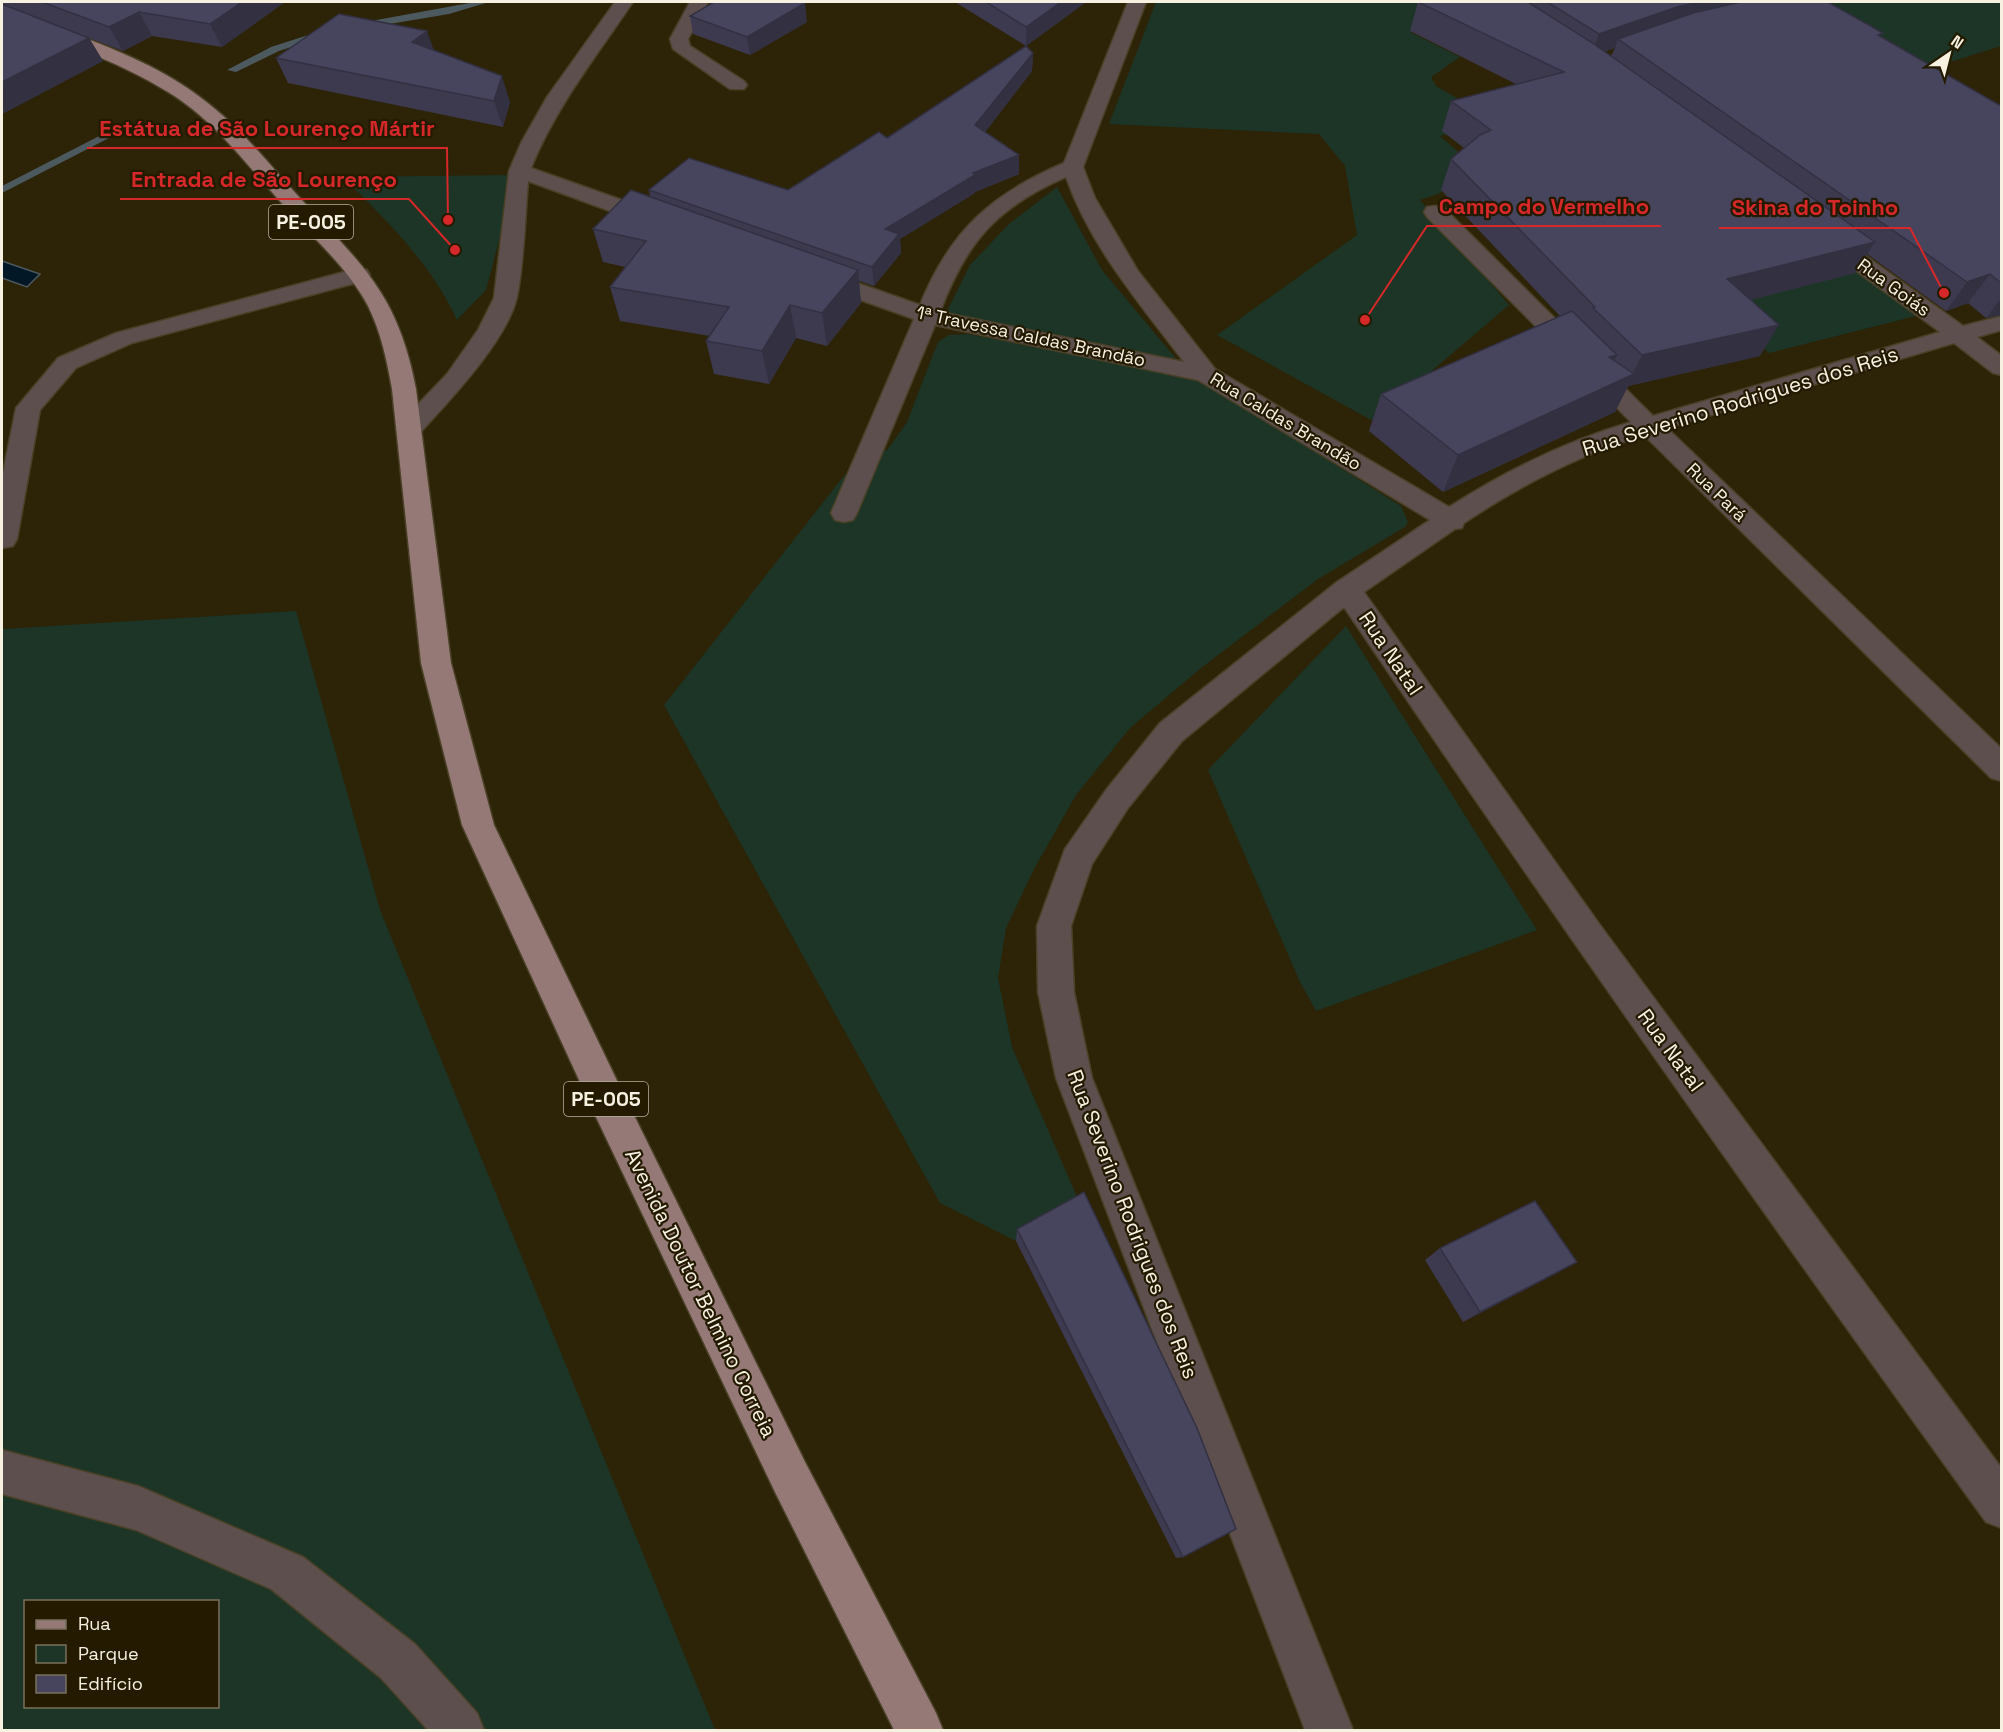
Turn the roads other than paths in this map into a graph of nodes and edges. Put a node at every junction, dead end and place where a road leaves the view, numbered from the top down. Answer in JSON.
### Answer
{"nodes":[{"id":1,"x":624,"y":2,"type":"edge"},
{"id":2,"x":699,"y":2,"type":"edge"},
{"id":3,"x":1137,"y":2,"type":"edge"},
{"id":4,"x":2,"y":13,"type":"edge"},
{"id":5,"x":737,"y":85,"type":"dead end"},
{"id":6,"x":1073,"y":167,"type":"junction"},
{"id":7,"x":519,"y":171,"type":"junction"},
{"id":8,"x":1435,"y":212,"type":"dead end"},
{"id":9,"x":674,"y":226,"type":"edge"},
{"id":10,"x":1813,"y":229,"type":"edge"},
{"id":11,"x":795,"y":269,"type":"edge"},
{"id":12,"x":359,"y":275,"type":"junction"},
{"id":13,"x":928,"y":316,"type":"junction"},
{"id":14,"x":2001,"y":323,"type":"edge"},
{"id":15,"x":1957,"y":335,"type":"junction"},
{"id":16,"x":2001,"y":368,"type":"edge"},
{"id":17,"x":1206,"y":374,"type":"junction"},
{"id":18,"x":1649,"y":426,"type":"junction"},
{"id":19,"x":409,"y":429,"type":"junction"},
{"id":20,"x":844,"y":513,"type":"dead end"},
{"id":21,"x":1452,"y":521,"type":"junction"},
{"id":22,"x":3,"y":539,"type":"dead end"},
{"id":23,"x":1347,"y":589,"type":"junction"},
{"id":24,"x":2001,"y":769,"type":"edge"},
{"id":25,"x":2,"y":1472,"type":"edge"},
{"id":26,"x":2001,"y":1506,"type":"edge"},
{"id":27,"x":460,"y":1731,"type":"edge"},
{"id":28,"x":919,"y":1731,"type":"edge"},
{"id":29,"x":1329,"y":1731,"type":"edge"}],
"edges":[{"from":1,"to":7,"type":"street"},
{"from":2,"to":5,"type":"street"},
{"from":3,"to":6,"type":"street"},
{"from":4,"to":12,"type":"main road","number":"PE-005"},
{"from":6,"to":13,"type":"street"},
{"from":6,"to":17,"type":"street","name":"Rua Caldas Brandão"},
{"from":7,"to":9,"type":"street"},
{"from":7,"to":19,"type":"street"},
{"from":8,"to":18,"type":"street","name":"Rua Pará"},
{"from":10,"to":15,"type":"street","name":"Rua Goiás"},
{"from":11,"to":13,"type":"street","name":"1ª Travessa Caldas Brandão"},
{"from":12,"to":19,"type":"main road","number":"PE-005"},
{"from":12,"to":22,"type":"street"},
{"from":13,"to":17,"type":"street","name":"1ª Travessa Caldas Brandão"},
{"from":13,"to":20,"type":"street"},
{"from":14,"to":15,"type":"street","name":"Rua Severino Rodrigues dos Reis"},
{"from":15,"to":16,"type":"street","name":"Rua Goiás"},
{"from":15,"to":18,"type":"street","name":"Rua Severino Rodrigues dos Reis"},
{"from":17,"to":21,"type":"street","name":"Rua Caldas Brandão"},
{"from":18,"to":21,"type":"street","name":"Rua Severino Rodrigues dos Reis"},
{"from":18,"to":24,"type":"street","name":"Rua Pará"},
{"from":19,"to":28,"type":"main road","name":"Avenida Doutor Belmino Correia","number":"PE-005"},
{"from":21,"to":23,"type":"street","name":"Rua Severino Rodrigues dos Reis"},
{"from":23,"to":26,"type":"street","name":"Rua Natal"},
{"from":23,"to":29,"type":"street","name":"Rua Severino Rodrigues dos Reis"},
{"from":25,"to":27,"type":"street"}]}
